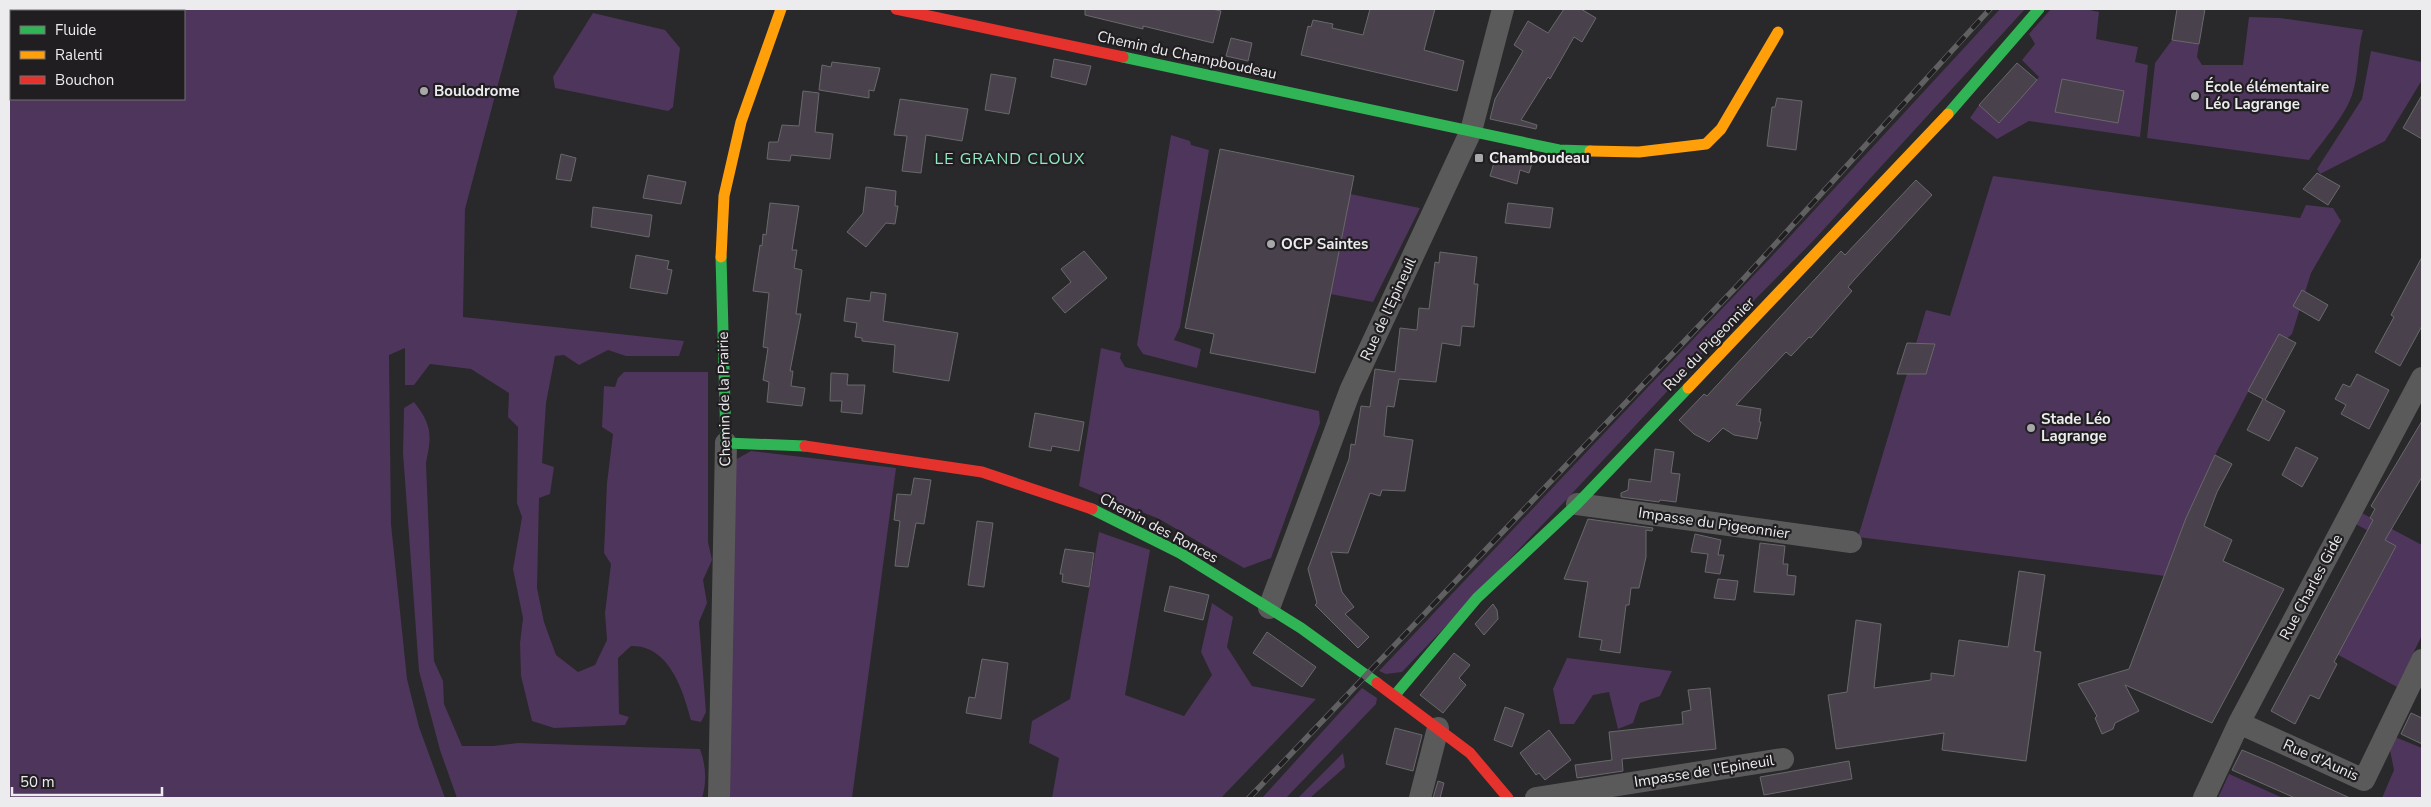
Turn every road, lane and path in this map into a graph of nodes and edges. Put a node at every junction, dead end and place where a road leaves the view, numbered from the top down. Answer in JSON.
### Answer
{"nodes":[{"id":1,"x":781,"y":9,"type":"edge"},
{"id":2,"x":896,"y":9,"type":"edge"},
{"id":3,"x":1503,"y":9,"type":"edge"},
{"id":4,"x":2039,"y":9,"type":"edge"},
{"id":5,"x":1778,"y":32,"type":"dead end"},
{"id":6,"x":1471,"y":130,"type":"junction"},
{"id":7,"x":2422,"y":378,"type":"edge"},
{"id":8,"x":726,"y":443,"type":"junction"},
{"id":9,"x":1577,"y":504,"type":"junction"},
{"id":10,"x":1851,"y":542,"type":"dead end"},
{"id":11,"x":1269,"y":608,"type":"junction"},
{"id":12,"x":2422,"y":660,"type":"edge"},
{"id":13,"x":2417,"y":682,"type":"edge"},
{"id":14,"x":1395,"y":694,"type":"junction"},
{"id":15,"x":2239,"y":723,"type":"junction"},
{"id":16,"x":1438,"y":728,"type":"junction"},
{"id":17,"x":1783,"y":759,"type":"dead end"},
{"id":18,"x":719,"y":798,"type":"edge"},
{"id":19,"x":1420,"y":798,"type":"edge"},
{"id":20,"x":1508,"y":798,"type":"edge"},
{"id":21,"x":1536,"y":798,"type":"edge"},
{"id":22,"x":2204,"y":798,"type":"edge"}],
"edges":[{"from":1,"to":8,"type":"street","name":"Chemin de la Prairie"},
{"from":2,"to":6,"type":"street","name":"Chemin du Champboudeau"},
{"from":3,"to":6,"type":"street","name":"Rue de l'Epineuil"},
{"from":4,"to":9,"type":"street","name":"Rue du Pigeonnier"},
{"from":5,"to":6,"type":"street","name":"Chemin du Champboudeau"},
{"from":6,"to":11,"type":"street","name":"Rue de l'Epineuil"},
{"from":7,"to":15,"type":"street","name":"Rue Charles Gide"},
{"from":8,"to":11,"type":"street","name":"Chemin des Ronces"},
{"from":8,"to":18,"type":"street","name":"Chemin de la Prairie"},
{"from":9,"to":10,"type":"street","name":"Impasse du Pigeonnier"},
{"from":9,"to":14,"type":"street","name":"Rue du Pigeonnier"},
{"from":11,"to":14,"type":"street","name":"Chemin des Ronces"},
{"from":12,"to":13,"type":"street","name":"Rue d'Aunis"},
{"from":13,"to":15,"type":"street","name":"Rue d'Aunis"},
{"from":14,"to":16,"type":"street","name":"Chemin des Ronces"},
{"from":15,"to":22,"type":"street","name":"Rue Charles Gide"},
{"from":16,"to":19,"type":"street"},
{"from":16,"to":20,"type":"street","name":"Chemin des Ronces"},
{"from":17,"to":21,"type":"street","name":"Impasse de l'Epineuil"}]}
